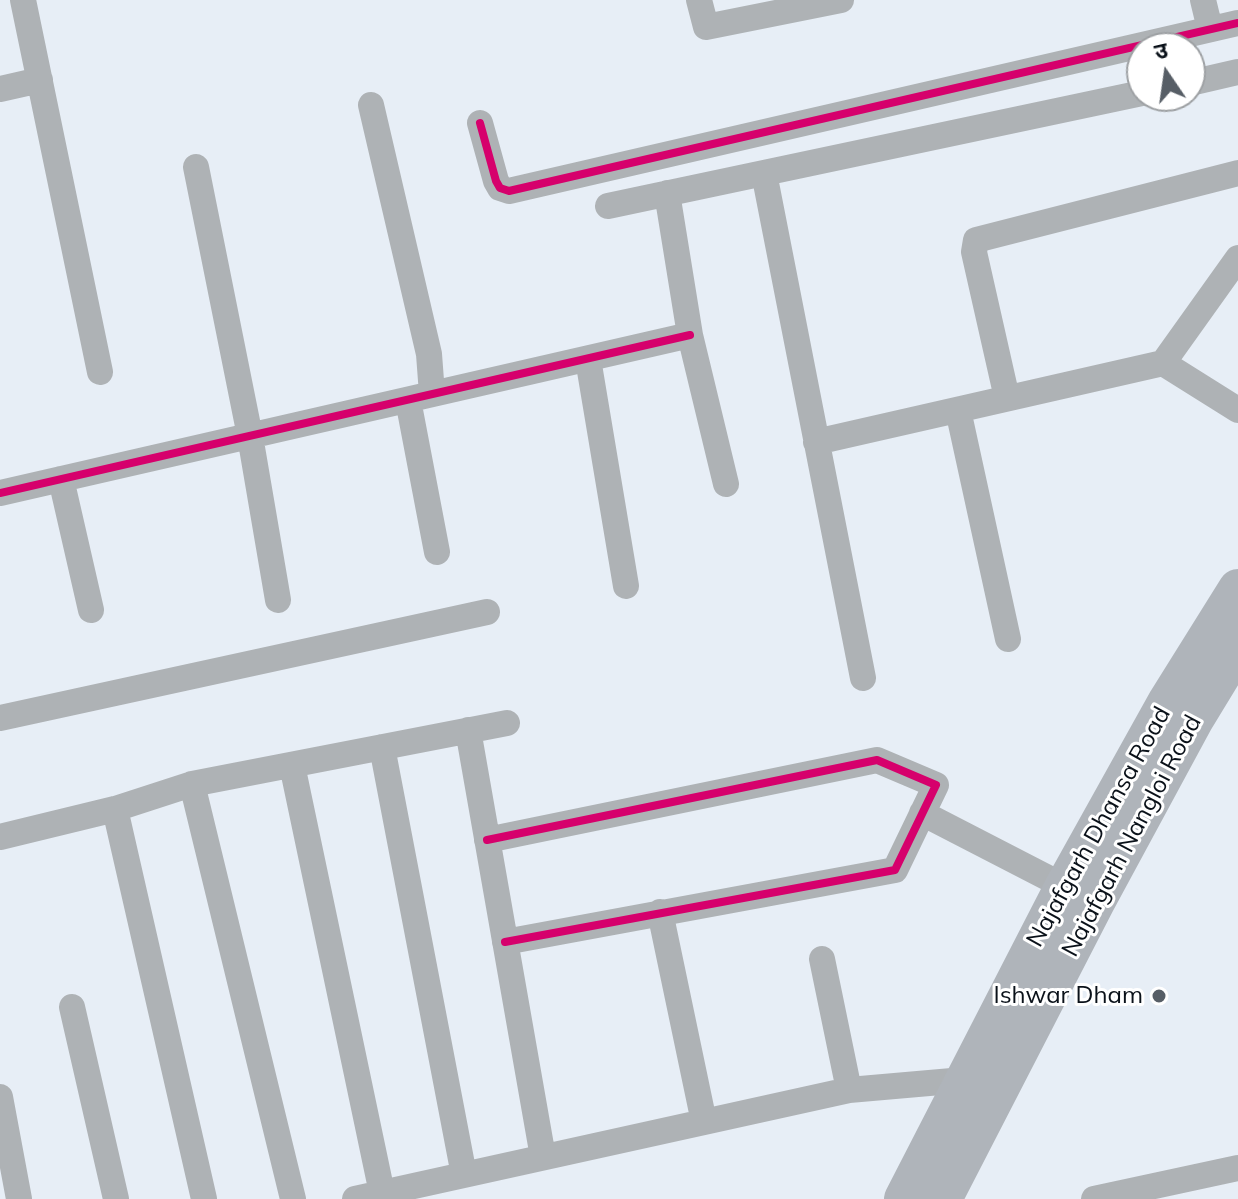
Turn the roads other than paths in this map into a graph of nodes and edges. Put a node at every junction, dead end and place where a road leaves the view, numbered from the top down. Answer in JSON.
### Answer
{"nodes":[{"id":1,"x":23,"y":0,"type":"edge"},
{"id":2,"x":699,"y":0,"type":"edge"},
{"id":3,"x":841,"y":0,"type":"edge"},
{"id":4,"x":1203,"y":0,"type":"edge"},
{"id":5,"x":788,"y":5,"type":"edge"},
{"id":6,"x":1238,"y":23,"type":"edge"},
{"id":7,"x":1210,"y":29,"type":"junction"},
{"id":8,"x":1238,"y":72,"type":"edge"},
{"id":9,"x":1206,"y":79,"type":"edge"},
{"id":10,"x":40,"y":80,"type":"junction"},
{"id":11,"x":0,"y":89,"type":"edge"},
{"id":12,"x":1126,"y":96,"type":"edge"},
{"id":13,"x":371,"y":105,"type":"dead end"},
{"id":14,"x":480,"y":123,"type":"dead end"},
{"id":15,"x":196,"y":167,"type":"dead end"},
{"id":16,"x":764,"y":173,"type":"junction"},
{"id":17,"x":1238,"y":173,"type":"edge"},
{"id":18,"x":667,"y":193,"type":"junction"},
{"id":19,"x":608,"y":206,"type":"dead end"},
{"id":20,"x":1238,"y":258,"type":"edge"},
{"id":21,"x":690,"y":335,"type":"junction"},
{"id":22,"x":588,"y":359,"type":"junction"},
{"id":23,"x":1163,"y":363,"type":"junction"},
{"id":24,"x":100,"y":372,"type":"dead end"},
{"id":25,"x":420,"y":397,"type":"junction"},
{"id":26,"x":1007,"y":398,"type":"junction"},
{"id":27,"x":958,"y":410,"type":"junction"},
{"id":28,"x":1238,"y":410,"type":"edge"},
{"id":29,"x":250,"y":436,"type":"junction"},
{"id":30,"x":816,"y":442,"type":"junction"},
{"id":31,"x":61,"y":479,"type":"junction"},
{"id":32,"x":726,"y":484,"type":"dead end"},
{"id":33,"x":0,"y":493,"type":"edge"},
{"id":34,"x":437,"y":552,"type":"dead end"},
{"id":35,"x":626,"y":586,"type":"dead end"},
{"id":36,"x":1238,"y":589,"type":"edge"},
{"id":37,"x":278,"y":600,"type":"dead end"},
{"id":38,"x":91,"y":610,"type":"dead end"},
{"id":39,"x":487,"y":612,"type":"dead end"},
{"id":40,"x":1008,"y":639,"type":"dead end"},
{"id":41,"x":1238,"y":647,"type":"edge"},
{"id":42,"x":863,"y":678,"type":"dead end"},
{"id":43,"x":0,"y":718,"type":"edge"},
{"id":44,"x":507,"y":723,"type":"dead end"},
{"id":45,"x":468,"y":730,"type":"junction"},
{"id":46,"x":382,"y":747,"type":"junction"},
{"id":47,"x":292,"y":765,"type":"junction"},
{"id":48,"x":192,"y":784,"type":"junction"},
{"id":49,"x":115,"y":809,"type":"junction"},
{"id":50,"x":922,"y":813,"type":"junction"},
{"id":51,"x":0,"y":837,"type":"edge"},
{"id":52,"x":487,"y":840,"type":"junction"},
{"id":53,"x":1080,"y":894,"type":"junction"},
{"id":54,"x":660,"y":912,"type":"junction"},
{"id":55,"x":505,"y":942,"type":"junction"},
{"id":56,"x":822,"y":959,"type":"dead end"},
{"id":57,"x":72,"y":1007,"type":"dead end"},
{"id":58,"x":1006,"y":1077,"type":"junction"},
{"id":59,"x":965,"y":1080,"type":"junction"},
{"id":60,"x":849,"y":1090,"type":"junction"},
{"id":61,"x":0,"y":1097,"type":"edge"},
{"id":62,"x":704,"y":1122,"type":"junction"},
{"id":63,"x":543,"y":1157,"type":"junction"},
{"id":64,"x":1238,"y":1168,"type":"edge"},
{"id":65,"x":464,"y":1175,"type":"junction"},
{"id":66,"x":382,"y":1193,"type":"junction"},
{"id":67,"x":19,"y":1199,"type":"edge"},
{"id":68,"x":116,"y":1199,"type":"edge"},
{"id":69,"x":204,"y":1199,"type":"edge"},
{"id":70,"x":293,"y":1199,"type":"edge"},
{"id":71,"x":355,"y":1199,"type":"edge"},
{"id":72,"x":904,"y":1199,"type":"edge"},
{"id":73,"x":942,"y":1199,"type":"edge"},
{"id":74,"x":1094,"y":1199,"type":"edge"}],
"edges":[{"from":1,"to":10,"type":"street"},
{"from":2,"to":5,"type":"street"},
{"from":3,"to":5,"type":"street"},
{"from":4,"to":7,"type":"street"},
{"from":6,"to":7,"type":"street"},
{"from":7,"to":14,"type":"street"},
{"from":8,"to":9,"type":"street"},
{"from":10,"to":11,"type":"street"},
{"from":10,"to":24,"type":"street"},
{"from":12,"to":16,"type":"street"},
{"from":13,"to":25,"type":"street"},
{"from":15,"to":29,"type":"street"},
{"from":16,"to":18,"type":"street"},
{"from":16,"to":30,"type":"street"},
{"from":17,"to":26,"type":"street"},
{"from":18,"to":19,"type":"street"},
{"from":18,"to":21,"type":"street"},
{"from":20,"to":23,"type":"street"},
{"from":21,"to":22,"type":"street"},
{"from":21,"to":32,"type":"street"},
{"from":22,"to":25,"type":"street"},
{"from":22,"to":35,"type":"street"},
{"from":23,"to":26,"type":"street"},
{"from":23,"to":28,"type":"street"},
{"from":25,"to":29,"type":"street"},
{"from":25,"to":34,"type":"street"},
{"from":26,"to":27,"type":"street"},
{"from":27,"to":30,"type":"street"},
{"from":27,"to":40,"type":"street"},
{"from":29,"to":31,"type":"street"},
{"from":29,"to":37,"type":"street"},
{"from":30,"to":42,"type":"street"},
{"from":31,"to":33,"type":"street"},
{"from":31,"to":38,"type":"street"},
{"from":36,"to":53,"type":"main road","name":"Najafgarh Dhansa Road"},
{"from":39,"to":43,"type":"street"},
{"from":41,"to":53,"type":"main road","name":"Najafgarh Nangloi Road"},
{"from":44,"to":45,"type":"street"},
{"from":45,"to":46,"type":"street"},
{"from":45,"to":52,"type":"street"},
{"from":46,"to":47,"type":"street"},
{"from":46,"to":65,"type":"street"},
{"from":47,"to":48,"type":"street"},
{"from":47,"to":66,"type":"street"},
{"from":48,"to":49,"type":"street"},
{"from":48,"to":70,"type":"street"},
{"from":49,"to":51,"type":"street"},
{"from":49,"to":69,"type":"street"},
{"from":50,"to":52,"type":"street"},
{"from":50,"to":53,"type":"street"},
{"from":50,"to":54,"type":"street"},
{"from":52,"to":55,"type":"street"},
{"from":53,"to":58,"type":"main road","name":"Najafgarh Nangloi Road"},
{"from":53,"to":59,"type":"main road","name":"Najafgarh Dhansa Road"},
{"from":54,"to":55,"type":"street"},
{"from":54,"to":62,"type":"street"},
{"from":55,"to":63,"type":"street"},
{"from":56,"to":60,"type":"street"},
{"from":57,"to":68,"type":"street"},
{"from":58,"to":59,"type":"street"},
{"from":58,"to":73,"type":"main road","name":"Najafgarh Nangloi Road"},
{"from":59,"to":60,"type":"street"},
{"from":59,"to":72,"type":"main road","name":"Najafgarh Dhansa Road"},
{"from":60,"to":62,"type":"street"},
{"from":61,"to":67,"type":"street"},
{"from":62,"to":63,"type":"street"},
{"from":63,"to":65,"type":"street"},
{"from":64,"to":74,"type":"street"},
{"from":65,"to":66,"type":"street"},
{"from":66,"to":71,"type":"street"}]}
